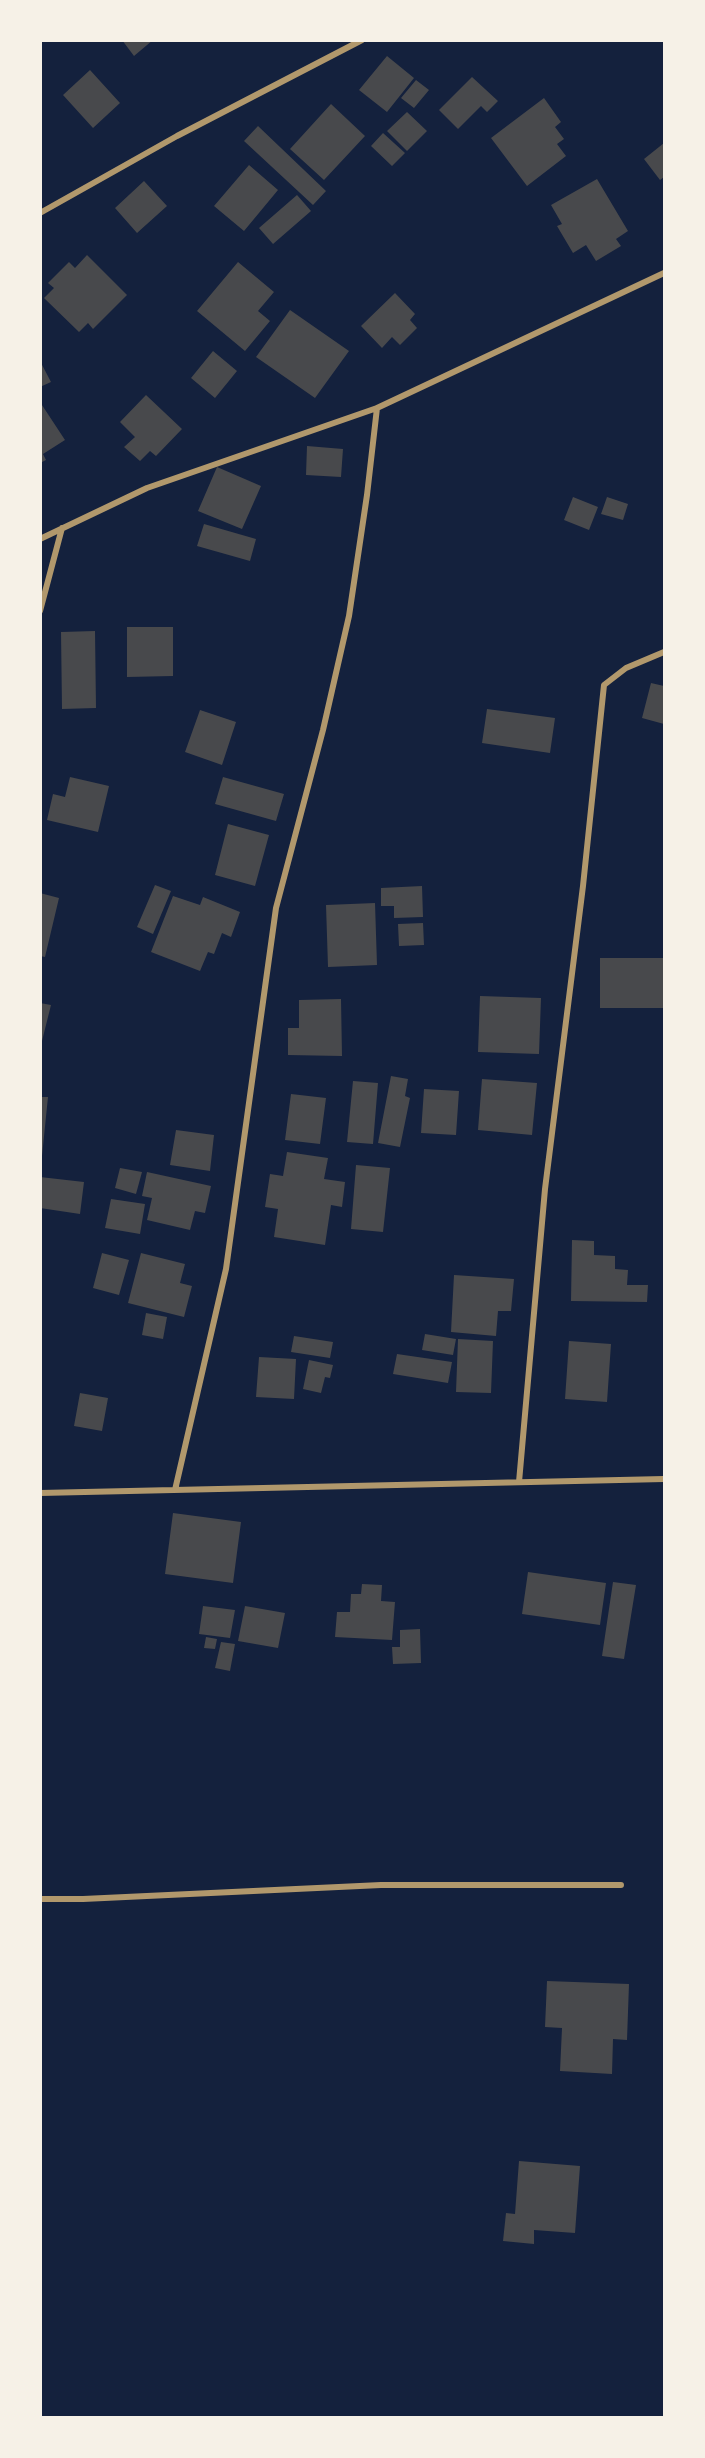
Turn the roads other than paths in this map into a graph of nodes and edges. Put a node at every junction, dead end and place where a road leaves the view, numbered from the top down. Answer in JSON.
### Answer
{"nodes":[{"id":1,"x":362,"y":40,"type":"edge"},
{"id":2,"x":40,"y":213,"type":"edge"},
{"id":3,"x":664,"y":273,"type":"edge"},
{"id":4,"x":377,"y":408,"type":"junction"},
{"id":5,"x":62,"y":528,"type":"junction"},
{"id":6,"x":40,"y":539,"type":"edge"},
{"id":7,"x":40,"y":611,"type":"edge"},
{"id":8,"x":664,"y":651,"type":"edge"},
{"id":9,"x":664,"y":1479,"type":"edge"},
{"id":10,"x":519,"y":1482,"type":"junction"},
{"id":11,"x":176,"y":1490,"type":"junction"},
{"id":12,"x":40,"y":1493,"type":"edge"},
{"id":13,"x":621,"y":1885,"type":"dead end"},
{"id":14,"x":40,"y":1899,"type":"edge"}],
"edges":[{"from":1,"to":2,"type":"street"},
{"from":3,"to":4,"type":"street"},
{"from":4,"to":5,"type":"street"},
{"from":4,"to":11,"type":"street"},
{"from":5,"to":6,"type":"street"},
{"from":5,"to":7,"type":"street"},
{"from":8,"to":10,"type":"street"},
{"from":9,"to":10,"type":"street"},
{"from":10,"to":11,"type":"street"},
{"from":11,"to":12,"type":"street"},
{"from":13,"to":14,"type":"street"}]}
